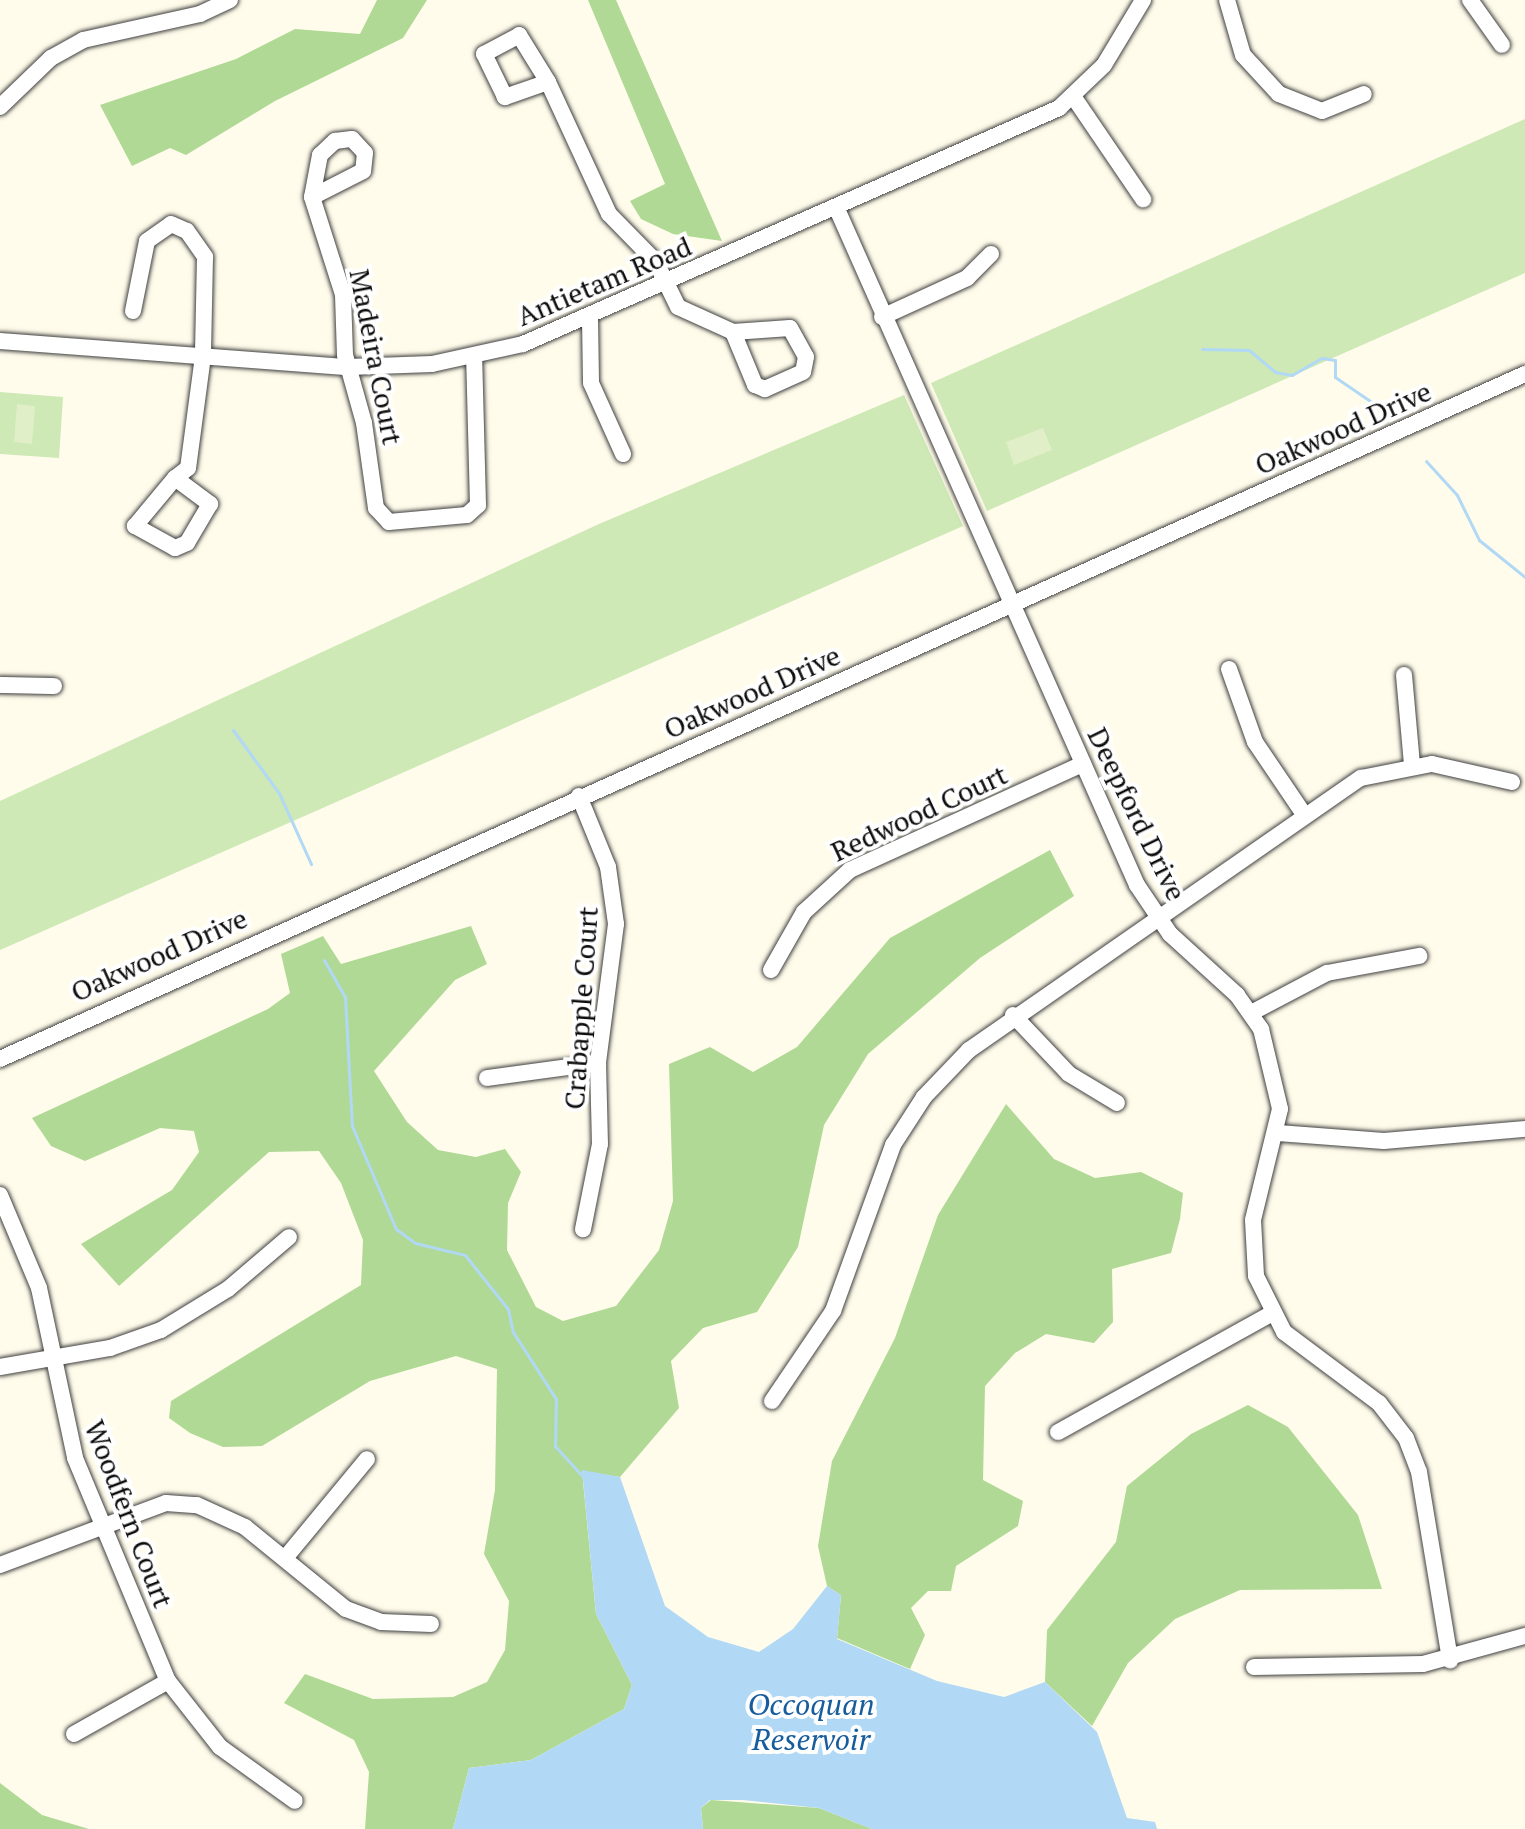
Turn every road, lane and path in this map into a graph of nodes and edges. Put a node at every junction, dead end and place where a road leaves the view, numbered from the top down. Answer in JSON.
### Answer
{"nodes":[{"id":1,"x":230,"y":0,"type":"edge"},
{"id":2,"x":1143,"y":0,"type":"edge"},
{"id":3,"x":1227,"y":0,"type":"edge"},
{"id":4,"x":1470,"y":0,"type":"edge"},
{"id":5,"x":1502,"y":45,"type":"dead end"},
{"id":6,"x":548,"y":82,"type":"dead end"},
{"id":7,"x":1364,"y":94,"type":"dead end"},
{"id":8,"x":1073,"y":96,"type":"junction"},
{"id":9,"x":0,"y":107,"type":"edge"},
{"id":10,"x":312,"y":197,"type":"dead end"},
{"id":11,"x":1143,"y":199,"type":"dead end"},
{"id":12,"x":837,"y":209,"type":"junction"},
{"id":13,"x":991,"y":254,"type":"dead end"},
{"id":14,"x":667,"y":284,"type":"junction"},
{"id":15,"x":133,"y":311,"type":"dead end"},
{"id":16,"x":882,"y":317,"type":"junction"},
{"id":17,"x":590,"y":318,"type":"junction"},
{"id":18,"x":733,"y":332,"type":"junction"},
{"id":19,"x":0,"y":341,"type":"edge"},
{"id":20,"x":203,"y":356,"type":"junction"},
{"id":21,"x":474,"y":357,"type":"junction"},
{"id":22,"x":348,"y":367,"type":"junction"},
{"id":23,"x":1525,"y":374,"type":"edge"},
{"id":24,"x":623,"y":454,"type":"dead end"},
{"id":25,"x":175,"y":478,"type":"junction"},
{"id":26,"x":1012,"y":605,"type":"junction"},
{"id":27,"x":1229,"y":669,"type":"dead end"},
{"id":28,"x":1404,"y":675,"type":"dead end"},
{"id":29,"x":0,"y":685,"type":"edge"},
{"id":30,"x":54,"y":686,"type":"dead end"},
{"id":31,"x":1083,"y":764,"type":"junction"},
{"id":32,"x":1412,"y":765,"type":"junction"},
{"id":33,"x":1512,"y":782,"type":"dead end"},
{"id":34,"x":579,"y":796,"type":"junction"},
{"id":35,"x":1303,"y":813,"type":"junction"},
{"id":36,"x":1155,"y":915,"type":"junction"},
{"id":37,"x":1419,"y":956,"type":"dead end"},
{"id":38,"x":771,"y":970,"type":"dead end"},
{"id":39,"x":1251,"y":1013,"type":"junction"},
{"id":40,"x":1013,"y":1015,"type":"junction"},
{"id":41,"x":0,"y":1059,"type":"edge"},
{"id":42,"x":598,"y":1063,"type":"junction"},
{"id":43,"x":487,"y":1078,"type":"dead end"},
{"id":44,"x":1117,"y":1103,"type":"dead end"},
{"id":45,"x":1525,"y":1129,"type":"edge"},
{"id":46,"x":1278,"y":1133,"type":"junction"},
{"id":47,"x":0,"y":1195,"type":"edge"},
{"id":48,"x":583,"y":1229,"type":"dead end"},
{"id":49,"x":289,"y":1237,"type":"dead end"},
{"id":50,"x":1271,"y":1314,"type":"junction"},
{"id":51,"x":53,"y":1359,"type":"junction"},
{"id":52,"x":0,"y":1367,"type":"edge"},
{"id":53,"x":772,"y":1401,"type":"dead end"},
{"id":54,"x":1058,"y":1432,"type":"dead end"},
{"id":55,"x":367,"y":1459,"type":"dead end"},
{"id":56,"x":102,"y":1527,"type":"junction"},
{"id":57,"x":286,"y":1557,"type":"junction"},
{"id":58,"x":0,"y":1565,"type":"edge"},
{"id":59,"x":431,"y":1624,"type":"dead end"},
{"id":60,"x":1525,"y":1636,"type":"edge"},
{"id":61,"x":1450,"y":1660,"type":"junction"},
{"id":62,"x":1254,"y":1667,"type":"dead end"},
{"id":63,"x":168,"y":1681,"type":"junction"},
{"id":64,"x":74,"y":1734,"type":"dead end"},
{"id":65,"x":295,"y":1801,"type":"dead end"}],
"edges":[{"from":1,"to":9,"type":"street"},
{"from":2,"to":8,"type":"street","name":"Antietam Road"},
{"from":3,"to":7,"type":"street"},
{"from":4,"to":5,"type":"street"},
{"from":6,"to":14,"type":"street"},
{"from":8,"to":11,"type":"street"},
{"from":8,"to":12,"type":"street","name":"Antietam Road"},
{"from":10,"to":22,"type":"street","name":"Madeira Court"},
{"from":12,"to":14,"type":"street","name":"Antietam Road"},
{"from":12,"to":16,"type":"street","name":"Deepford Drive"},
{"from":13,"to":16,"type":"street"},
{"from":14,"to":17,"type":"street","name":"Antietam Road"},
{"from":14,"to":18,"type":"street"},
{"from":15,"to":20,"type":"street"},
{"from":16,"to":26,"type":"street","name":"Deepford Drive"},
{"from":17,"to":21,"type":"street","name":"Antietam Road"},
{"from":17,"to":24,"type":"street"},
{"from":18,"to":18,"type":"street"},
{"from":19,"to":20,"type":"street","name":"Antietam Road"},
{"from":20,"to":22,"type":"street","name":"Antietam Road"},
{"from":20,"to":25,"type":"street"},
{"from":21,"to":22,"type":"street","name":"Antietam Road"},
{"from":21,"to":22,"type":"street","name":"Madeira Court"},
{"from":23,"to":26,"type":"street","name":"Oakwood Drive"},
{"from":25,"to":25,"type":"street"},
{"from":26,"to":31,"type":"street","name":"Deepford Drive"},
{"from":26,"to":34,"type":"street","name":"Oakwood Drive"},
{"from":27,"to":35,"type":"street"},
{"from":28,"to":32,"type":"street"},
{"from":29,"to":30,"type":"street"},
{"from":31,"to":36,"type":"street","name":"Deepford Drive"},
{"from":31,"to":38,"type":"street","name":"Redwood Court"},
{"from":32,"to":33,"type":"street"},
{"from":32,"to":35,"type":"street"},
{"from":34,"to":41,"type":"street","name":"Oakwood Drive"},
{"from":34,"to":42,"type":"street","name":"Crabapple Court"},
{"from":35,"to":36,"type":"street"},
{"from":36,"to":39,"type":"street","name":"Deepford Drive"},
{"from":36,"to":40,"type":"street"},
{"from":37,"to":39,"type":"street"},
{"from":39,"to":46,"type":"street","name":"Deepford Drive"},
{"from":40,"to":44,"type":"street"},
{"from":40,"to":53,"type":"street"},
{"from":42,"to":43,"type":"street"},
{"from":42,"to":48,"type":"street","name":"Crabapple Court"},
{"from":45,"to":46,"type":"street"},
{"from":46,"to":50,"type":"street","name":"Deepford Drive"},
{"from":47,"to":51,"type":"street","name":"Woodfern Court"},
{"from":49,"to":51,"type":"street"},
{"from":50,"to":54,"type":"street"},
{"from":50,"to":61,"type":"street","name":"Deepford Drive"},
{"from":51,"to":52,"type":"street"},
{"from":51,"to":56,"type":"street","name":"Woodfern Court"},
{"from":55,"to":57,"type":"street"},
{"from":56,"to":57,"type":"street"},
{"from":56,"to":58,"type":"street"},
{"from":56,"to":63,"type":"street","name":"Woodfern Court"},
{"from":57,"to":59,"type":"street"},
{"from":60,"to":61,"type":"street"},
{"from":61,"to":62,"type":"street"},
{"from":63,"to":64,"type":"street"},
{"from":63,"to":65,"type":"street","name":"Woodfern Court"}]}
